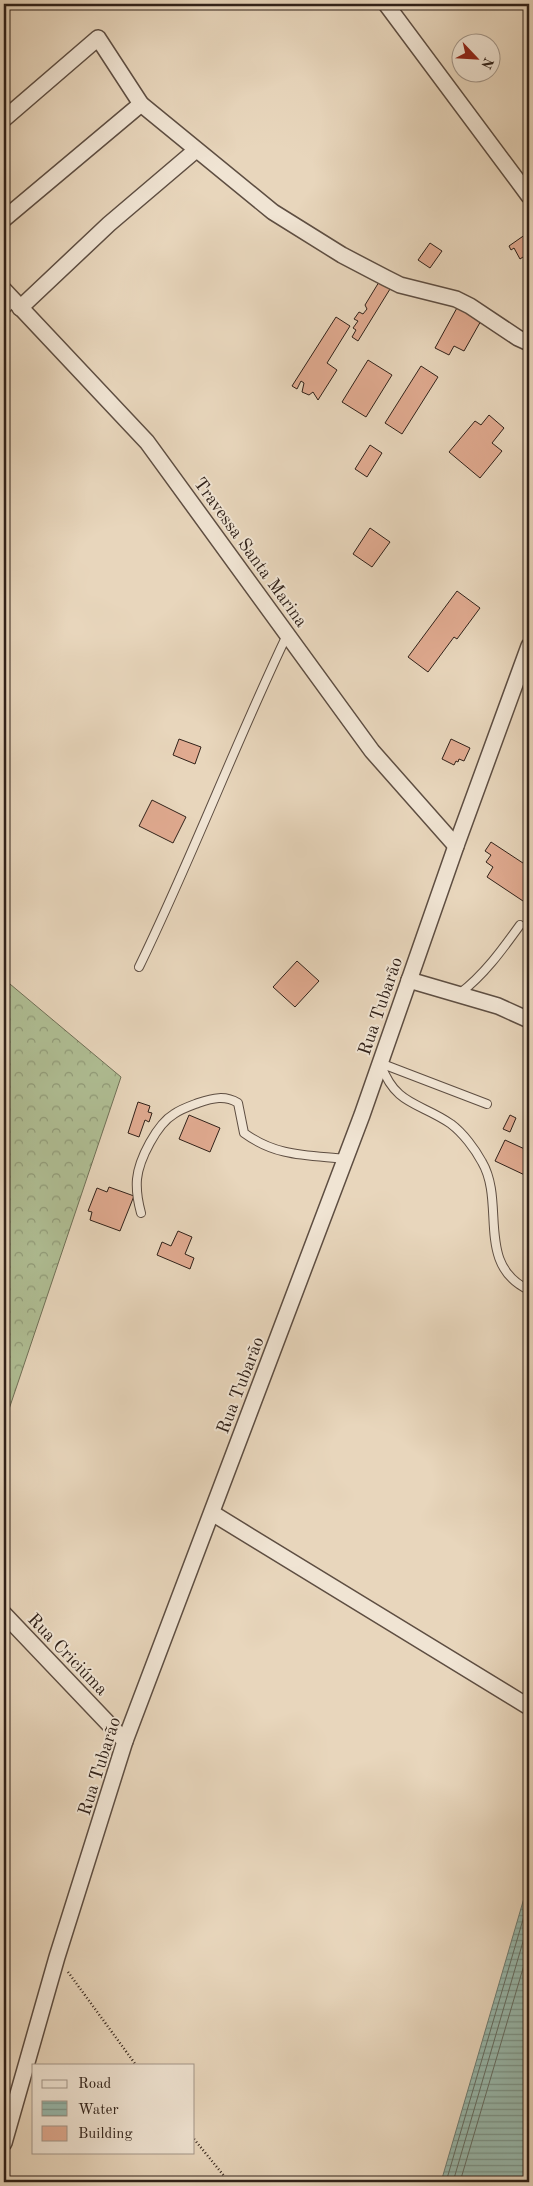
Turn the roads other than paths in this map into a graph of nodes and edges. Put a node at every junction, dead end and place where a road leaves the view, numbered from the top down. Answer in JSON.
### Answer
{"nodes":[{"id":1,"x":386,"y":4,"type":"edge"},
{"id":2,"x":142,"y":104,"type":"junction"},
{"id":3,"x":4,"y":118,"type":"edge"},
{"id":4,"x":196,"y":150,"type":"junction"},
{"id":5,"x":529,"y":196,"type":"edge"},
{"id":6,"x":4,"y":219,"type":"edge"},
{"id":7,"x":10,"y":303,"type":"edge"},
{"id":8,"x":529,"y":342,"type":"edge"},
{"id":9,"x":287,"y":635,"type":"junction"},
{"id":10,"x":529,"y":646,"type":"edge"},
{"id":11,"x":456,"y":846,"type":"junction"},
{"id":12,"x":520,"y":925,"type":"dead end"},
{"id":13,"x":139,"y":967,"type":"dead end"},
{"id":14,"x":409,"y":980,"type":"junction"},
{"id":15,"x":459,"y":994,"type":"junction"},
{"id":16,"x":529,"y":1020,"type":"edge"},
{"id":17,"x":380,"y":1063,"type":"junction"},
{"id":18,"x":487,"y":1104,"type":"dead end"},
{"id":19,"x":346,"y":1158,"type":"junction"},
{"id":20,"x":141,"y":1213,"type":"dead end"},
{"id":21,"x":529,"y":1290,"type":"edge"},
{"id":22,"x":212,"y":1513,"type":"junction"},
{"id":23,"x":4,"y":1614,"type":"edge"},
{"id":24,"x":529,"y":1707,"type":"edge"},
{"id":25,"x":125,"y":1741,"type":"junction"},
{"id":26,"x":4,"y":2144,"type":"edge"}],
"edges":[{"from":1,"to":5,"type":"street"},
{"from":2,"to":3,"type":"street"},
{"from":2,"to":4,"type":"street"},
{"from":2,"to":6,"type":"street"},
{"from":4,"to":7,"type":"street"},
{"from":4,"to":8,"type":"street"},
{"from":7,"to":9,"type":"street","name":"Travessa Santa Marina"},
{"from":9,"to":11,"type":"street","name":"Travessa Santa Marina"},
{"from":9,"to":13,"type":"lane"},
{"from":10,"to":11,"type":"street","name":"Rua Tubarão"},
{"from":11,"to":14,"type":"street","name":"Rua Tubarão"},
{"from":12,"to":15,"type":"lane"},
{"from":14,"to":15,"type":"street"},
{"from":14,"to":17,"type":"street","name":"Rua Tubarão"},
{"from":15,"to":16,"type":"street"},
{"from":17,"to":18,"type":"lane"},
{"from":17,"to":19,"type":"street","name":"Rua Tubarão"},
{"from":17,"to":21,"type":"lane"},
{"from":19,"to":20,"type":"lane"},
{"from":19,"to":22,"type":"street","name":"Rua Tubarão"},
{"from":22,"to":24,"type":"street"},
{"from":22,"to":25,"type":"street","name":"Rua Tubarão"},
{"from":23,"to":25,"type":"street","name":"Rua Criciúma"},
{"from":25,"to":26,"type":"street","name":"Rua Tubarão"}]}
